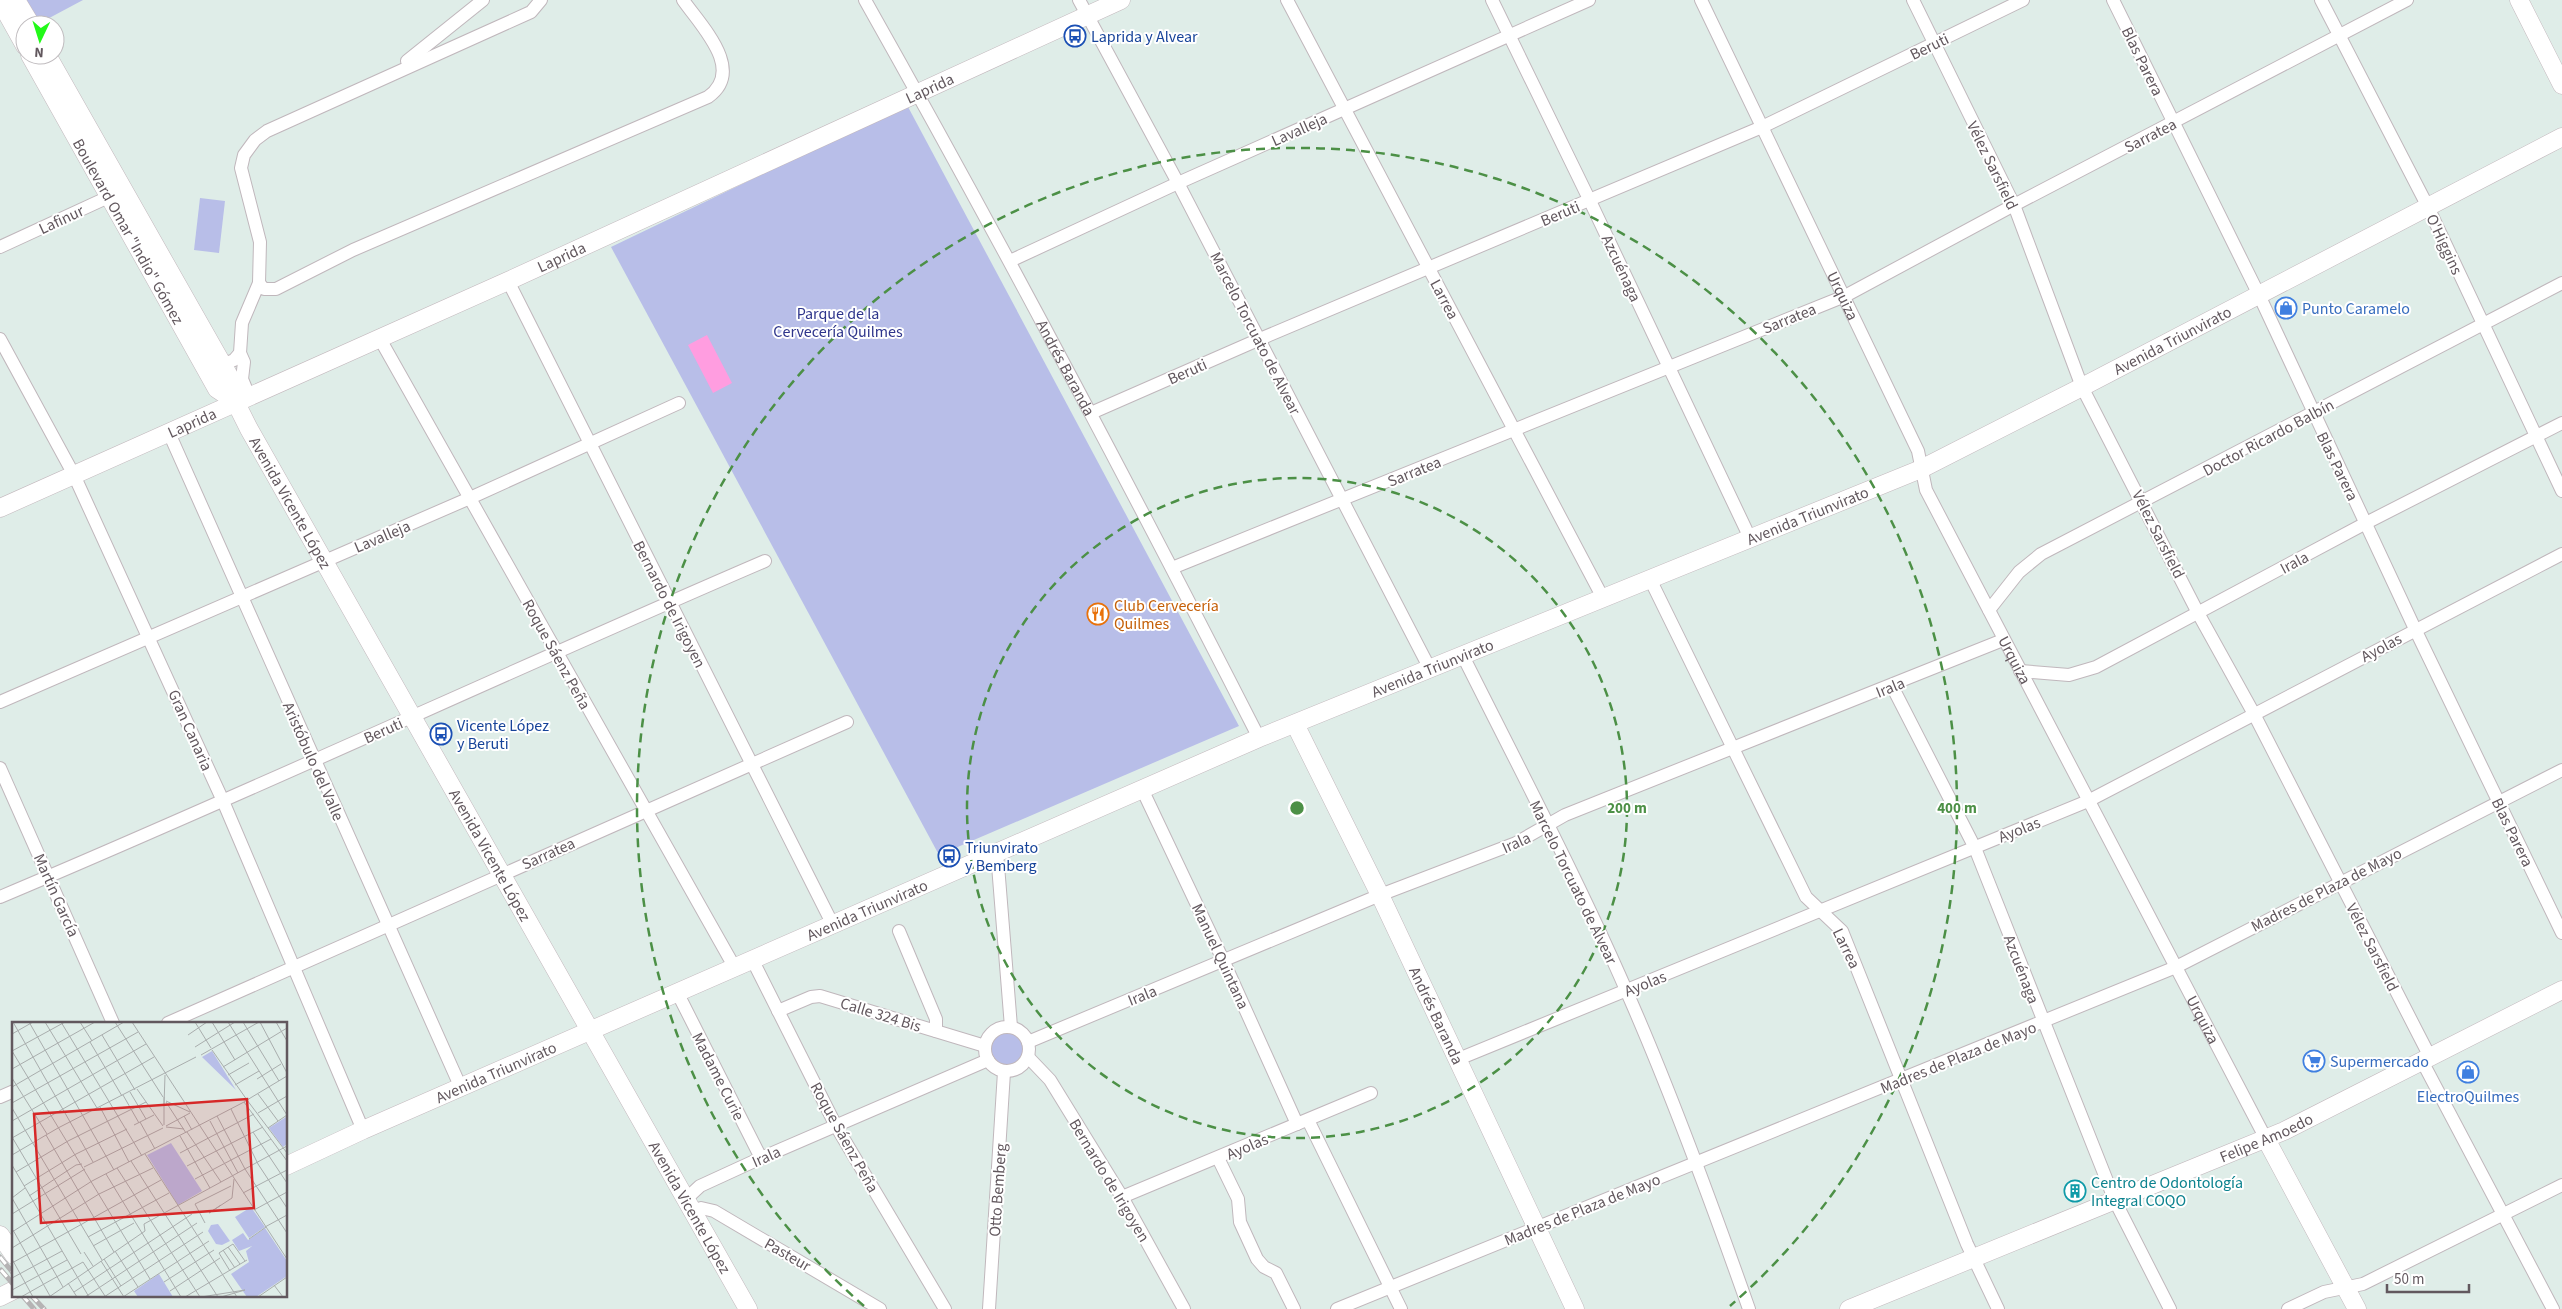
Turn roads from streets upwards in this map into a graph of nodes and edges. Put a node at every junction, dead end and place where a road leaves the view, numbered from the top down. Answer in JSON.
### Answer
{"nodes":[{"id":1,"x":16,"y":0,"type":"edge"},
{"id":2,"x":483,"y":0,"type":"edge"},
{"id":3,"x":541,"y":0,"type":"edge"},
{"id":4,"x":684,"y":0,"type":"edge"},
{"id":5,"x":865,"y":0,"type":"edge"},
{"id":6,"x":1079,"y":0,"type":"edge"},
{"id":7,"x":1121,"y":0,"type":"edge"},
{"id":8,"x":1287,"y":0,"type":"edge"},
{"id":9,"x":1492,"y":0,"type":"edge"},
{"id":10,"x":1589,"y":0,"type":"edge"},
{"id":11,"x":1701,"y":0,"type":"edge"},
{"id":12,"x":1913,"y":0,"type":"edge"},
{"id":13,"x":2023,"y":0,"type":"edge"},
{"id":14,"x":2113,"y":0,"type":"edge"},
{"id":15,"x":2321,"y":0,"type":"edge"},
{"id":16,"x":2407,"y":0,"type":"edge"},
{"id":17,"x":2519,"y":0,"type":"edge"},
{"id":18,"x":0,"y":1,"type":"edge"},
{"id":19,"x":25,"y":15,"type":"edge"},
{"id":20,"x":1087,"y":16,"type":"junction"},
{"id":21,"x":15,"y":28,"type":"edge"},
{"id":22,"x":1509,"y":36,"type":"junction"},
{"id":23,"x":2340,"y":36,"type":"junction"},
{"id":24,"x":1934,"y":44,"type":"junction"},
{"id":25,"x":36,"y":65,"type":"edge"},
{"id":26,"x":52,"y":65,"type":"edge"},
{"id":27,"x":393,"y":72,"type":"junction"},
{"id":28,"x":2562,"y":85,"type":"edge"},
{"id":29,"x":917,"y":93,"type":"junction"},
{"id":30,"x":1346,"y":108,"type":"junction"},
{"id":31,"x":2174,"y":123,"type":"junction"},
{"id":32,"x":1762,"y":127,"type":"junction"},
{"id":33,"x":2562,"y":137,"type":"edge"},
{"id":34,"x":1178,"y":182,"type":"junction"},
{"id":35,"x":115,"y":194,"type":"junction"},
{"id":36,"x":1590,"y":201,"type":"junction"},
{"id":37,"x":2014,"y":205,"type":"junction"},
{"id":38,"x":2428,"y":207,"type":"junction"},
{"id":39,"x":0,"y":248,"type":"edge"},
{"id":40,"x":1010,"y":261,"type":"junction"},
{"id":41,"x":1429,"y":269,"type":"junction"},
{"id":42,"x":508,"y":281,"type":"junction"},
{"id":43,"x":259,"y":283,"type":"junction"},
{"id":44,"x":2562,"y":283,"type":"edge"},
{"id":45,"x":2259,"y":295,"type":"junction"},
{"id":46,"x":1845,"y":296,"type":"junction"},
{"id":47,"x":2482,"y":324,"type":"junction"},
{"id":48,"x":0,"y":339,"type":"edge"},
{"id":49,"x":380,"y":339,"type":"junction"},
{"id":50,"x":1260,"y":339,"type":"junction"},
{"id":51,"x":240,"y":353,"type":"junction"},
{"id":52,"x":222,"y":365,"type":"junction"},
{"id":53,"x":1668,"y":367,"type":"junction"},
{"id":54,"x":2082,"y":387,"type":"junction"},
{"id":55,"x":242,"y":399,"type":"junction"},
{"id":56,"x":679,"y":403,"type":"dead end"},
{"id":57,"x":1091,"y":413,"type":"junction"},
{"id":58,"x":2313,"y":413,"type":"junction"},
{"id":59,"x":2562,"y":423,"type":"edge"},
{"id":60,"x":1514,"y":430,"type":"junction"},
{"id":61,"x":168,"y":433,"type":"junction"},
{"id":62,"x":2536,"y":437,"type":"junction"},
{"id":63,"x":589,"y":445,"type":"junction"},
{"id":64,"x":1921,"y":469,"type":"junction"},
{"id":65,"x":74,"y":475,"type":"junction"},
{"id":66,"x":2562,"y":490,"type":"edge"},
{"id":67,"x":470,"y":498,"type":"junction"},
{"id":68,"x":1342,"y":500,"type":"junction"},
{"id":69,"x":2143,"y":502,"type":"junction"},
{"id":70,"x":0,"y":508,"type":"edge"},
{"id":71,"x":2366,"y":524,"type":"junction"},
{"id":72,"x":1750,"y":538,"type":"junction"},
{"id":73,"x":2562,"y":554,"type":"edge"},
{"id":74,"x":324,"y":560,"type":"junction"},
{"id":75,"x":765,"y":561,"type":"dead end"},
{"id":76,"x":1172,"y":568,"type":"junction"},
{"id":77,"x":1650,"y":579,"type":"junction"},
{"id":78,"x":241,"y":596,"type":"junction"},
{"id":79,"x":1603,"y":598,"type":"junction"},
{"id":80,"x":669,"y":602,"type":"junction"},
{"id":81,"x":1989,"y":610,"type":"junction"},
{"id":82,"x":2198,"y":613,"type":"junction"},
{"id":83,"x":2415,"y":630,"type":"junction"},
{"id":84,"x":149,"y":637,"type":"junction"},
{"id":85,"x":2003,"y":640,"type":"junction"},
{"id":86,"x":555,"y":652,"type":"junction"},
{"id":87,"x":1463,"y":656,"type":"junction"},
{"id":88,"x":1430,"y":669,"type":"junction"},
{"id":89,"x":2020,"y":671,"type":"junction"},
{"id":90,"x":1892,"y":686,"type":"junction"},
{"id":91,"x":0,"y":702,"type":"edge"},
{"id":92,"x":2254,"y":714,"type":"junction"},
{"id":93,"x":412,"y":717,"type":"junction"},
{"id":94,"x":847,"y":722,"type":"dead end"},
{"id":95,"x":1296,"y":724,"type":"junction"},
{"id":96,"x":1259,"y":738,"type":"junction"},
{"id":97,"x":1732,"y":748,"type":"junction"},
{"id":98,"x":314,"y":760,"type":"junction"},
{"id":99,"x":751,"y":763,"type":"junction"},
{"id":100,"x":0,"y":768,"type":"edge"},
{"id":101,"x":2562,"y":770,"type":"edge"},
{"id":102,"x":1142,"y":790,"type":"junction"},
{"id":103,"x":223,"y":801,"type":"junction"},
{"id":104,"x":2088,"y":801,"type":"junction"},
{"id":105,"x":2498,"y":803,"type":"junction"},
{"id":106,"x":645,"y":810,"type":"junction"},
{"id":107,"x":1548,"y":826,"type":"junction"},
{"id":108,"x":1975,"y":848,"type":"junction"},
{"id":109,"x":997,"y":853,"type":"junction"},
{"id":110,"x":501,"y":874,"type":"junction"},
{"id":111,"x":49,"y":876,"type":"junction"},
{"id":112,"x":2339,"y":882,"type":"junction"},
{"id":113,"x":1380,"y":895,"type":"junction"},
{"id":114,"x":0,"y":896,"type":"edge"},
{"id":115,"x":1821,"y":912,"type":"junction"},
{"id":116,"x":833,"y":925,"type":"junction"},
{"id":117,"x":388,"y":926,"type":"junction"},
{"id":118,"x":899,"y":931,"type":"dead end"},
{"id":119,"x":2562,"y":933,"type":"edge"},
{"id":120,"x":754,"y":961,"type":"junction"},
{"id":121,"x":1224,"y":962,"type":"junction"},
{"id":122,"x":2176,"y":967,"type":"junction"},
{"id":123,"x":293,"y":968,"type":"junction"},
{"id":124,"x":735,"y":968,"type":"junction"},
{"id":125,"x":2562,"y":990,"type":"edge"},
{"id":126,"x":1626,"y":991,"type":"junction"},
{"id":127,"x":678,"y":994,"type":"junction"},
{"id":128,"x":778,"y":1011,"type":"junction"},
{"id":129,"x":113,"y":1022,"type":"edge"},
{"id":130,"x":170,"y":1022,"type":"edge"},
{"id":131,"x":2043,"y":1022,"type":"junction"},
{"id":132,"x":1011,"y":1027,"type":"junction"},
{"id":133,"x":591,"y":1031,"type":"junction"},
{"id":134,"x":936,"y":1031,"type":"junction"},
{"id":135,"x":1028,"y":1042,"type":"junction"},
{"id":136,"x":985,"y":1046,"type":"junction"},
{"id":137,"x":1028,"y":1057,"type":"junction"},
{"id":138,"x":2426,"y":1059,"type":"junction"},
{"id":139,"x":988,"y":1060,"type":"junction"},
{"id":140,"x":1456,"y":1060,"type":"junction"},
{"id":141,"x":1004,"y":1072,"type":"junction"},
{"id":142,"x":1901,"y":1080,"type":"junction"},
{"id":143,"x":461,"y":1088,"type":"junction"},
{"id":144,"x":12,"y":1092,"type":"edge"},
{"id":145,"x":1371,"y":1093,"type":"dead end"},
{"id":146,"x":0,"y":1097,"type":"edge"},
{"id":147,"x":1303,"y":1122,"type":"junction"},
{"id":148,"x":836,"y":1126,"type":"junction"},
{"id":149,"x":363,"y":1130,"type":"junction"},
{"id":150,"x":2266,"y":1139,"type":"junction"},
{"id":151,"x":761,"y":1158,"type":"junction"},
{"id":152,"x":1218,"y":1158,"type":"junction"},
{"id":153,"x":1697,"y":1163,"type":"junction"},
{"id":154,"x":288,"y":1165,"type":"edge"},
{"id":155,"x":2562,"y":1185,"type":"edge"},
{"id":156,"x":1122,"y":1197,"type":"junction"},
{"id":157,"x":2115,"y":1201,"type":"junction"},
{"id":158,"x":689,"y":1205,"type":"junction"},
{"id":159,"x":2503,"y":1215,"type":"junction"},
{"id":160,"x":1536,"y":1227,"type":"junction"},
{"id":161,"x":0,"y":1235,"type":"edge"},
{"id":162,"x":12,"y":1252,"type":"edge"},
{"id":163,"x":1974,"y":1258,"type":"junction"},
{"id":164,"x":1390,"y":1287,"type":"junction"},
{"id":165,"x":2346,"y":1288,"type":"junction"},
{"id":166,"x":12,"y":1291,"type":"edge"},
{"id":167,"x":0,"y":1298,"type":"edge"},
{"id":168,"x":8,"y":1309,"type":"edge"},
{"id":169,"x":748,"y":1309,"type":"edge"},
{"id":170,"x":880,"y":1309,"type":"edge"},
{"id":171,"x":945,"y":1309,"type":"edge"},
{"id":172,"x":989,"y":1309,"type":"edge"},
{"id":173,"x":1184,"y":1309,"type":"edge"},
{"id":174,"x":1294,"y":1309,"type":"edge"},
{"id":175,"x":1337,"y":1309,"type":"edge"},
{"id":176,"x":1401,"y":1309,"type":"edge"},
{"id":177,"x":1576,"y":1309,"type":"edge"},
{"id":178,"x":1749,"y":1309,"type":"edge"},
{"id":179,"x":1849,"y":1309,"type":"edge"},
{"id":180,"x":1998,"y":1309,"type":"edge"},
{"id":181,"x":2170,"y":1309,"type":"edge"},
{"id":182,"x":2288,"y":1309,"type":"edge"},
{"id":183,"x":2358,"y":1309,"type":"edge"},
{"id":184,"x":2553,"y":1309,"type":"edge"}],
"edges":[{"from":1,"to":19,"type":"street"},
{"from":2,"to":27,"type":"street"},
{"from":3,"to":27,"type":"street"},
{"from":4,"to":43,"type":"street"},
{"from":5,"to":29,"type":"street","name":"Andrés Baranda"},
{"from":6,"to":20,"type":"street","name":"Marcelo Torcuato de Alvear"},
{"from":7,"to":20,"type":"street","name":"Laprida"},
{"from":8,"to":30,"type":"street","name":"Larrea"},
{"from":9,"to":22,"type":"street","name":"Azcuénaga"},
{"from":10,"to":22,"type":"street","name":"Lavalleja"},
{"from":11,"to":32,"type":"street","name":"Urquiza"},
{"from":12,"to":24,"type":"street","name":"Vélez Sarsfield"},
{"from":13,"to":24,"type":"street","name":"Beruti"},
{"from":14,"to":31,"type":"street","name":"Blas Parera"},
{"from":15,"to":23,"type":"street","name":"O'Higgins"},
{"from":16,"to":23,"type":"street","name":"Sarratea"},
{"from":17,"to":28,"type":"street"},
{"from":18,"to":21,"type":"street"},
{"from":20,"to":29,"type":"street","name":"Laprida"},
{"from":20,"to":34,"type":"street","name":"Marcelo Torcuato de Alvear"},
{"from":22,"to":30,"type":"street","name":"Lavalleja"},
{"from":22,"to":36,"type":"street","name":"Azcuénaga"},
{"from":23,"to":31,"type":"street","name":"Sarratea"},
{"from":23,"to":38,"type":"street","name":"O'Higgins"},
{"from":24,"to":32,"type":"street","name":"Beruti"},
{"from":24,"to":37,"type":"street","name":"Vélez Sarsfield"},
{"from":25,"to":35,"type":"street","name":"Boulevard Omar \"Indio\" Gómez"},
{"from":26,"to":35,"type":"street"},
{"from":27,"to":43,"type":"street"},
{"from":29,"to":40,"type":"street","name":"Andrés Baranda"},
{"from":29,"to":42,"type":"street","name":"Laprida"},
{"from":30,"to":34,"type":"street","name":"Lavalleja"},
{"from":30,"to":41,"type":"street","name":"Larrea"},
{"from":31,"to":37,"type":"street","name":"Sarratea"},
{"from":31,"to":45,"type":"street","name":"Blas Parera"},
{"from":32,"to":36,"type":"street","name":"Beruti"},
{"from":32,"to":46,"type":"street","name":"Urquiza"},
{"from":33,"to":38,"type":"street","name":"Avenida Triunvirato"},
{"from":34,"to":40,"type":"street","name":"Lavalleja"},
{"from":34,"to":50,"type":"street","name":"Marcelo Torcuato de Alvear"},
{"from":35,"to":39,"type":"street","name":"Lafinur"},
{"from":35,"to":52,"type":"street"},
{"from":35,"to":55,"type":"street","name":"Boulevard Omar \"Indio\" Gómez"},
{"from":36,"to":41,"type":"street","name":"Beruti"},
{"from":36,"to":53,"type":"street","name":"Azcuénaga"},
{"from":37,"to":46,"type":"street","name":"Sarratea"},
{"from":37,"to":54,"type":"street","name":"Vélez Sarsfield"},
{"from":38,"to":45,"type":"street","name":"Avenida Triunvirato"},
{"from":38,"to":47,"type":"street","name":"O'Higgins"},
{"from":40,"to":57,"type":"street","name":"Andrés Baranda"},
{"from":41,"to":50,"type":"street","name":"Beruti"},
{"from":41,"to":60,"type":"street","name":"Larrea"},
{"from":42,"to":49,"type":"street","name":"Laprida"},
{"from":42,"to":63,"type":"street","name":"Bernardo de Irigoyen"},
{"from":43,"to":51,"type":"street"},
{"from":44,"to":47,"type":"street","name":"Doctor Ricardo Balbín"},
{"from":45,"to":54,"type":"street","name":"Avenida Triunvirato"},
{"from":45,"to":58,"type":"street","name":"Blas Parera"},
{"from":46,"to":53,"type":"street","name":"Sarratea"},
{"from":46,"to":64,"type":"street","name":"Urquiza"},
{"from":47,"to":58,"type":"street","name":"Doctor Ricardo Balbín"},
{"from":47,"to":62,"type":"street","name":"O'Higgins"},
{"from":48,"to":65,"type":"street","name":"Gran Canaria"},
{"from":49,"to":55,"type":"street","name":"Laprida"},
{"from":49,"to":67,"type":"street","name":"Roque Sáenz Peña"},
{"from":50,"to":57,"type":"street","name":"Beruti"},
{"from":50,"to":68,"type":"street","name":"Marcelo Torcuato de Alvear"},
{"from":51,"to":52,"type":"street"},
{"from":51,"to":55,"type":"street"},
{"from":52,"to":55,"type":"street"},
{"from":53,"to":60,"type":"street","name":"Sarratea"},
{"from":53,"to":72,"type":"street","name":"Azcuénaga"},
{"from":54,"to":64,"type":"street","name":"Avenida Triunvirato"},
{"from":54,"to":69,"type":"street","name":"Vélez Sarsfield"},
{"from":55,"to":61,"type":"street","name":"Laprida"},
{"from":55,"to":74,"type":"street","name":"Avenida Vicente López"},
{"from":56,"to":63,"type":"street","name":"Lavalleja"},
{"from":57,"to":76,"type":"street","name":"Andrés Baranda"},
{"from":58,"to":69,"type":"street","name":"Doctor Ricardo Balbín"},
{"from":58,"to":71,"type":"street","name":"Blas Parera"},
{"from":59,"to":62,"type":"street","name":"Irala"},
{"from":60,"to":68,"type":"street","name":"Sarratea"},
{"from":60,"to":79,"type":"street","name":"Larrea"},
{"from":61,"to":65,"type":"street","name":"Laprida"},
{"from":61,"to":78,"type":"street","name":"Aristóbulo del Valle"},
{"from":62,"to":66,"type":"street","name":"O'Higgins"},
{"from":62,"to":71,"type":"street","name":"Irala"},
{"from":63,"to":67,"type":"street","name":"Lavalleja"},
{"from":63,"to":80,"type":"street","name":"Bernardo de Irigoyen"},
{"from":64,"to":72,"type":"street","name":"Avenida Triunvirato"},
{"from":64,"to":81,"type":"street","name":"Urquiza"},
{"from":65,"to":70,"type":"street","name":"Laprida"},
{"from":65,"to":84,"type":"street","name":"Gran Canaria"},
{"from":67,"to":74,"type":"street","name":"Lavalleja"},
{"from":67,"to":86,"type":"street","name":"Roque Sáenz Peña"},
{"from":68,"to":76,"type":"street","name":"Sarratea"},
{"from":68,"to":88,"type":"street","name":"Marcelo Torcuato de Alvear"},
{"from":69,"to":81,"type":"street","name":"Doctor Ricardo Balbín"},
{"from":69,"to":82,"type":"street","name":"Vélez Sarsfield"},
{"from":71,"to":82,"type":"street","name":"Irala"},
{"from":71,"to":83,"type":"street","name":"Blas Parera"},
{"from":72,"to":77,"type":"street","name":"Avenida Triunvirato"},
{"from":73,"to":83,"type":"street","name":"Ayolas"},
{"from":74,"to":78,"type":"street","name":"Lavalleja"},
{"from":74,"to":93,"type":"street","name":"Avenida Vicente López"},
{"from":75,"to":80,"type":"street","name":"Beruti"},
{"from":76,"to":96,"type":"street","name":"Andrés Baranda"},
{"from":77,"to":79,"type":"street","name":"Avenida Triunvirato"},
{"from":77,"to":97,"type":"street","name":"Larrea"},
{"from":78,"to":84,"type":"street","name":"Lavalleja"},
{"from":78,"to":98,"type":"street","name":"Aristóbulo del Valle"},
{"from":79,"to":87,"type":"street","name":"Avenida Triunvirato"},
{"from":80,"to":86,"type":"street","name":"Beruti"},
{"from":80,"to":99,"type":"street","name":"Bernardo de Irigoyen"},
{"from":81,"to":85,"type":"street","name":"Urquiza"},
{"from":82,"to":89,"type":"street","name":"Irala"},
{"from":82,"to":92,"type":"street","name":"Vélez Sarsfield"},
{"from":83,"to":92,"type":"street","name":"Ayolas"},
{"from":83,"to":105,"type":"street","name":"Blas Parera"},
{"from":84,"to":91,"type":"street","name":"Lavalleja"},
{"from":84,"to":103,"type":"street","name":"Gran Canaria"},
{"from":85,"to":89,"type":"street","name":"Urquiza"},
{"from":85,"to":90,"type":"street","name":"Irala"},
{"from":86,"to":93,"type":"street","name":"Beruti"},
{"from":86,"to":106,"type":"street","name":"Roque Sáenz Peña"},
{"from":87,"to":88,"type":"street","name":"Avenida Triunvirato"},
{"from":87,"to":107,"type":"street","name":"Marcelo Torcuato de Alvear"},
{"from":88,"to":95,"type":"street","name":"Avenida Triunvirato"},
{"from":89,"to":104,"type":"street","name":"Urquiza"},
{"from":90,"to":97,"type":"street","name":"Irala"},
{"from":90,"to":108,"type":"street","name":"Azcuénaga"},
{"from":92,"to":104,"type":"street","name":"Ayolas"},
{"from":92,"to":112,"type":"street","name":"Vélez Sarsfield"},
{"from":93,"to":98,"type":"street","name":"Beruti"},
{"from":93,"to":110,"type":"street","name":"Avenida Vicente López"},
{"from":94,"to":99,"type":"street","name":"Sarratea"},
{"from":95,"to":96,"type":"street","name":"Avenida Triunvirato"},
{"from":95,"to":113,"type":"street","name":"Andrés Baranda"},
{"from":96,"to":102,"type":"street","name":"Avenida Triunvirato"},
{"from":97,"to":107,"type":"street","name":"Irala"},
{"from":97,"to":115,"type":"street","name":"Larrea"},
{"from":98,"to":103,"type":"street","name":"Beruti"},
{"from":98,"to":117,"type":"street","name":"Aristóbulo del Valle"},
{"from":99,"to":106,"type":"street","name":"Sarratea"},
{"from":99,"to":116,"type":"street","name":"Bernardo de Irigoyen"},
{"from":100,"to":111,"type":"street","name":"Martín García"},
{"from":101,"to":105,"type":"street","name":"Madres de Plaza de Mayo"},
{"from":102,"to":109,"type":"street","name":"Avenida Triunvirato"},
{"from":102,"to":121,"type":"street","name":"Manuel Quintana"},
{"from":103,"to":111,"type":"street","name":"Beruti"},
{"from":103,"to":123,"type":"street","name":"Gran Canaria"},
{"from":104,"to":108,"type":"street","name":"Ayolas"},
{"from":104,"to":122,"type":"street","name":"Urquiza"},
{"from":105,"to":112,"type":"street","name":"Madres de Plaza de Mayo"},
{"from":105,"to":119,"type":"street","name":"Blas Parera"},
{"from":106,"to":110,"type":"street","name":"Sarratea"},
{"from":106,"to":124,"type":"street","name":"Roque Sáenz Peña"},
{"from":107,"to":113,"type":"street","name":"Irala"},
{"from":107,"to":126,"type":"street","name":"Marcelo Torcuato de Alvear"},
{"from":108,"to":115,"type":"street","name":"Ayolas"},
{"from":108,"to":131,"type":"street","name":"Azcuénaga"},
{"from":109,"to":116,"type":"street","name":"Avenida Triunvirato"},
{"from":109,"to":132,"type":"street"},
{"from":110,"to":117,"type":"street","name":"Sarratea"},
{"from":110,"to":133,"type":"street","name":"Avenida Vicente López"},
{"from":111,"to":114,"type":"street","name":"Beruti"},
{"from":111,"to":129,"type":"street","name":"Martín García"},
{"from":112,"to":122,"type":"street","name":"Madres de Plaza de Mayo"},
{"from":112,"to":138,"type":"street","name":"Vélez Sarsfield"},
{"from":113,"to":121,"type":"street","name":"Irala"},
{"from":113,"to":140,"type":"street","name":"Andrés Baranda"},
{"from":115,"to":126,"type":"street","name":"Ayolas"},
{"from":115,"to":142,"type":"street","name":"Larrea"},
{"from":116,"to":120,"type":"street","name":"Avenida Triunvirato"},
{"from":117,"to":123,"type":"street","name":"Sarratea"},
{"from":117,"to":143,"type":"street","name":"Aristóbulo del Valle"},
{"from":118,"to":134,"type":"street"},
{"from":120,"to":124,"type":"street","name":"Avenida Triunvirato"},
{"from":120,"to":128,"type":"street","name":"Roque Sáenz Peña"},
{"from":121,"to":135,"type":"street","name":"Irala"},
{"from":121,"to":147,"type":"street","name":"Manuel Quintana"},
{"from":122,"to":131,"type":"street","name":"Madres de Plaza de Mayo"},
{"from":122,"to":150,"type":"street","name":"Urquiza"},
{"from":123,"to":130,"type":"street","name":"Sarratea"},
{"from":123,"to":149,"type":"street","name":"Gran Canaria"},
{"from":124,"to":127,"type":"street","name":"Avenida Triunvirato"},
{"from":125,"to":138,"type":"street","name":"Felipe Amoedo"},
{"from":126,"to":140,"type":"street","name":"Ayolas"},
{"from":126,"to":153,"type":"street","name":"Marcelo Torcuato de Alvear"},
{"from":127,"to":133,"type":"street","name":"Avenida Triunvirato"},
{"from":127,"to":151,"type":"street","name":"Madame Curie"},
{"from":128,"to":134,"type":"street","name":"Calle 324 Bis"},
{"from":128,"to":148,"type":"street","name":"Roque Sáenz Peña"},
{"from":131,"to":142,"type":"street","name":"Madres de Plaza de Mayo"},
{"from":131,"to":157,"type":"street","name":"Azcuénaga"},
{"from":132,"to":135,"type":"street"},
{"from":132,"to":136,"type":"street"},
{"from":133,"to":143,"type":"street","name":"Avenida Triunvirato"},
{"from":133,"to":158,"type":"street","name":"Avenida Vicente López"},
{"from":134,"to":136,"type":"street","name":"Calle 324 Bis"},
{"from":135,"to":137,"type":"street"},
{"from":136,"to":139,"type":"street"},
{"from":137,"to":141,"type":"street"},
{"from":137,"to":156,"type":"street","name":"Bernardo de Irigoyen"},
{"from":138,"to":150,"type":"street","name":"Felipe Amoedo"},
{"from":138,"to":159,"type":"street","name":"Vélez Sarsfield"},
{"from":139,"to":141,"type":"street"},
{"from":139,"to":148,"type":"street","name":"Irala"},
{"from":140,"to":160,"type":"street","name":"Andrés Baranda"},
{"from":141,"to":172,"type":"street","name":"Otto Bemberg"},
{"from":142,"to":153,"type":"street","name":"Madres de Plaza de Mayo"},
{"from":142,"to":163,"type":"street","name":"Larrea"},
{"from":143,"to":149,"type":"street","name":"Avenida Triunvirato"},
{"from":144,"to":146,"type":"street"},
{"from":145,"to":147,"type":"street","name":"Ayolas"},
{"from":147,"to":152,"type":"street","name":"Ayolas"},
{"from":147,"to":164,"type":"street","name":"Manuel Quintana"},
{"from":148,"to":151,"type":"street","name":"Irala"},
{"from":148,"to":171,"type":"street","name":"Roque Sáenz Peña"},
{"from":149,"to":154,"type":"street","name":"Avenida Triunvirato"},
{"from":150,"to":157,"type":"street","name":"Felipe Amoedo"},
{"from":150,"to":165,"type":"street","name":"Urquiza"},
{"from":151,"to":158,"type":"street","name":"Irala"},
{"from":152,"to":156,"type":"street","name":"Ayolas"},
{"from":152,"to":174,"type":"street"},
{"from":153,"to":160,"type":"street","name":"Madres de Plaza de Mayo"},
{"from":153,"to":178,"type":"street","name":"Marcelo Torcuato de Alvear"},
{"from":155,"to":159,"type":"street"},
{"from":156,"to":173,"type":"street","name":"Bernardo de Irigoyen"},
{"from":157,"to":163,"type":"street","name":"Felipe Amoedo"},
{"from":157,"to":181,"type":"street","name":"Azcuénaga"},
{"from":158,"to":169,"type":"street","name":"Avenida Vicente López"},
{"from":158,"to":170,"type":"street","name":"Pasteur"},
{"from":159,"to":165,"type":"street"},
{"from":159,"to":184,"type":"street","name":"Vélez Sarsfield"},
{"from":160,"to":164,"type":"street","name":"Madres de Plaza de Mayo"},
{"from":160,"to":177,"type":"street","name":"Andrés Baranda"},
{"from":161,"to":162,"type":"street"},
{"from":163,"to":179,"type":"street","name":"Felipe Amoedo"},
{"from":163,"to":180,"type":"street","name":"Larrea"},
{"from":164,"to":175,"type":"street","name":"Madres de Plaza de Mayo"},
{"from":164,"to":176,"type":"street","name":"Manuel Quintana"},
{"from":165,"to":182,"type":"street"},
{"from":165,"to":183,"type":"street","name":"Urquiza"},
{"from":166,"to":167,"type":"street"},
{"from":167,"to":168,"type":"street"}]}
